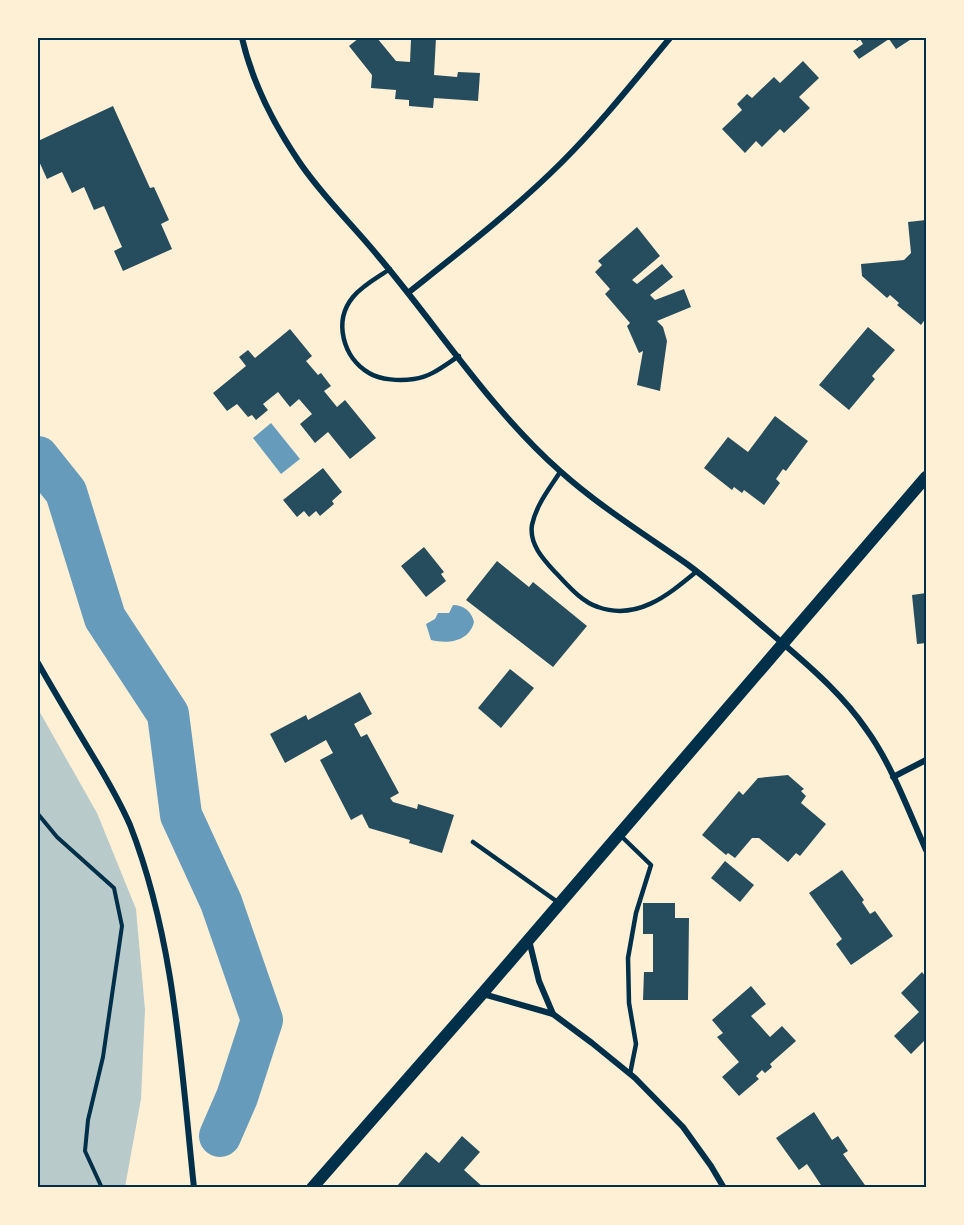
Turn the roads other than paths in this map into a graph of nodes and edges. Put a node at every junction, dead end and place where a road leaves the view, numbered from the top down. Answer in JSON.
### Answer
{"nodes":[{"id":1,"x":242,"y":38,"type":"edge"},
{"id":2,"x":670,"y":38,"type":"edge"},
{"id":3,"x":390,"y":269,"type":"junction"},
{"id":4,"x":409,"y":292,"type":"junction"},
{"id":5,"x":459,"y":357,"type":"junction"},
{"id":6,"x":560,"y":472,"type":"junction"},
{"id":7,"x":927,"y":477,"type":"edge"},
{"id":8,"x":696,"y":572,"type":"junction"},
{"id":9,"x":783,"y":643,"type":"junction"},
{"id":10,"x":38,"y":663,"type":"edge"},
{"id":11,"x":927,"y":760,"type":"edge"},
{"id":12,"x":893,"y":777,"type":"junction"},
{"id":13,"x":619,"y":833,"type":"junction"},
{"id":14,"x":473,"y":842,"type":"dead end"},
{"id":15,"x":927,"y":850,"type":"edge"},
{"id":16,"x":559,"y":903,"type":"junction"},
{"id":17,"x":529,"y":938,"type":"junction"},
{"id":18,"x":482,"y":994,"type":"junction"},
{"id":19,"x":553,"y":1014,"type":"junction"},
{"id":20,"x":630,"y":1074,"type":"junction"},
{"id":21,"x":194,"y":1188,"type":"edge"},
{"id":22,"x":312,"y":1188,"type":"edge"},
{"id":23,"x":723,"y":1188,"type":"edge"}],
"edges":[{"from":1,"to":3,"type":"street"},
{"from":2,"to":4,"type":"street"},
{"from":3,"to":4,"type":"street"},
{"from":3,"to":5,"type":"lane"},
{"from":4,"to":5,"type":"street"},
{"from":5,"to":6,"type":"street"},
{"from":6,"to":8,"type":"street"},
{"from":6,"to":8,"type":"lane"},
{"from":7,"to":9,"type":"main road"},
{"from":8,"to":9,"type":"street"},
{"from":9,"to":12,"type":"street"},
{"from":9,"to":13,"type":"main road"},
{"from":10,"to":21,"type":"street"},
{"from":11,"to":12,"type":"street"},
{"from":12,"to":15,"type":"street"},
{"from":13,"to":16,"type":"main road"},
{"from":13,"to":20,"type":"lane"},
{"from":14,"to":16,"type":"lane"},
{"from":16,"to":17,"type":"main road"},
{"from":17,"to":18,"type":"main road"},
{"from":17,"to":19,"type":"street"},
{"from":18,"to":19,"type":"street"},
{"from":18,"to":22,"type":"main road"},
{"from":19,"to":20,"type":"street"},
{"from":20,"to":23,"type":"street"}]}
